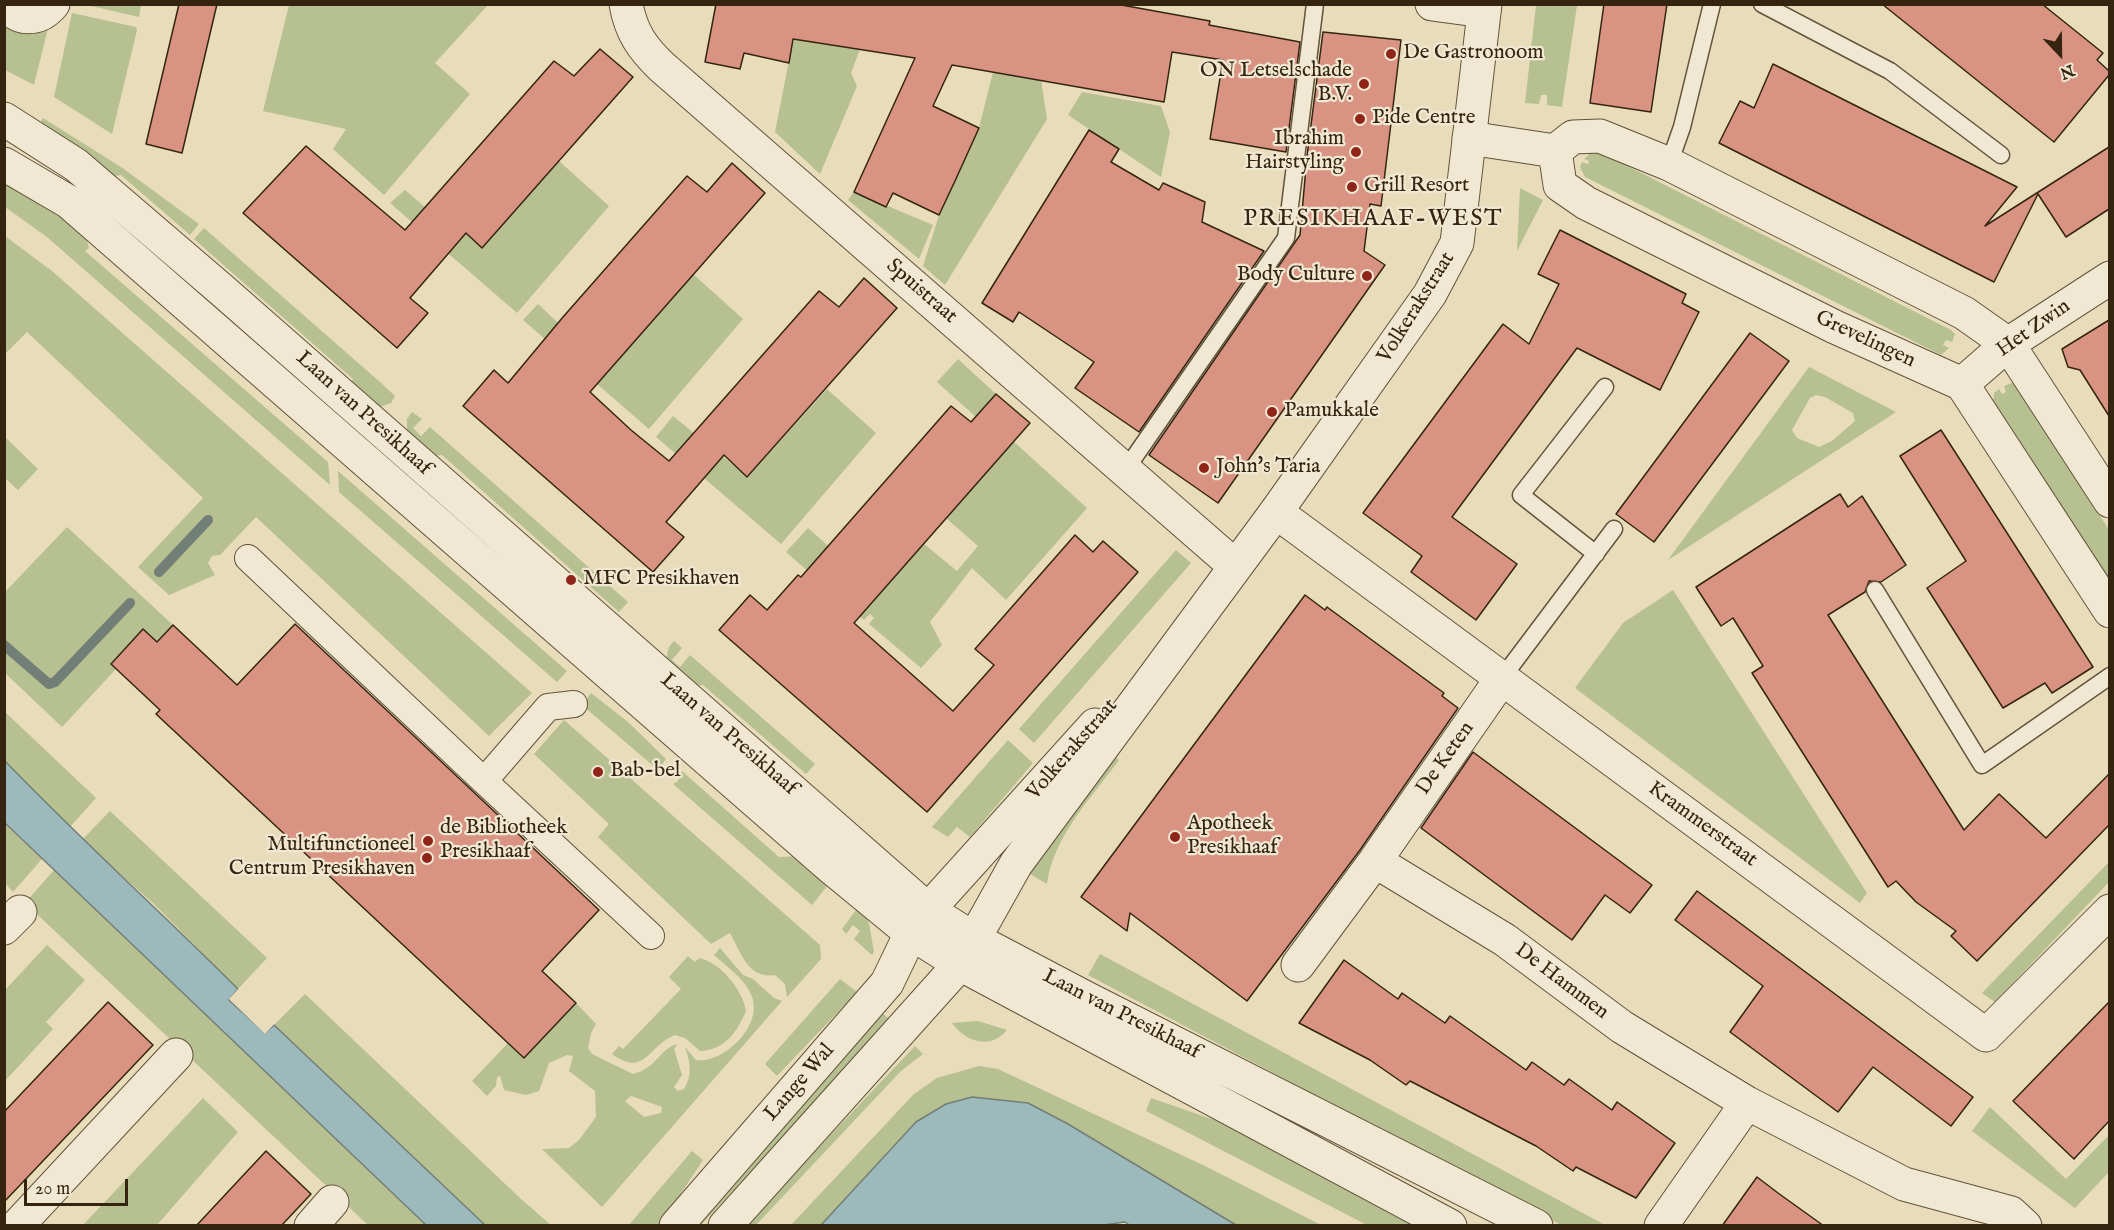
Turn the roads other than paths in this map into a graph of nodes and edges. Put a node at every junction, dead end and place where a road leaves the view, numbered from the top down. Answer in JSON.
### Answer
{"nodes":[{"id":1,"x":5,"y":4,"type":"edge"},
{"id":2,"x":53,"y":4,"type":"edge"},
{"id":3,"x":626,"y":4,"type":"edge"},
{"id":4,"x":1315,"y":4,"type":"edge"},
{"id":5,"x":1432,"y":4,"type":"edge"},
{"id":6,"x":1712,"y":4,"type":"edge"},
{"id":7,"x":1762,"y":4,"type":"edge"},
{"id":8,"x":1484,"y":8,"type":"edge"},
{"id":9,"x":4,"y":119,"type":"edge"},
{"id":10,"x":1469,"y":138,"type":"junction"},
{"id":11,"x":1555,"y":151,"type":"junction"},
{"id":12,"x":2001,"y":155,"type":"dead end"},
{"id":13,"x":4,"y":164,"type":"edge"},
{"id":14,"x":1669,"y":164,"type":"junction"},
{"id":15,"x":2109,"y":278,"type":"edge"},
{"id":16,"x":2008,"y":344,"type":"junction"},
{"id":17,"x":1962,"y":384,"type":"junction"},
{"id":18,"x":1605,"y":387,"type":"dead end"},
{"id":19,"x":1124,"y":472,"type":"junction"},
{"id":20,"x":2107,"y":491,"type":"edge"},
{"id":21,"x":1276,"y":512,"type":"junction"},
{"id":22,"x":1614,"y":529,"type":"dead end"},
{"id":23,"x":1596,"y":554,"type":"junction"},
{"id":24,"x":248,"y":558,"type":"dead end"},
{"id":25,"x":1235,"y":566,"type":"junction"},
{"id":26,"x":1875,"y":590,"type":"dead end"},
{"id":27,"x":2109,"y":611,"type":"edge"},
{"id":28,"x":2109,"y":676,"type":"edge"},
{"id":29,"x":1502,"y":678,"type":"junction"},
{"id":30,"x":574,"y":704,"type":"dead end"},
{"id":31,"x":484,"y":781,"type":"junction"},
{"id":32,"x":1375,"y":861,"type":"junction"},
{"id":33,"x":2109,"y":911,"type":"edge"},
{"id":34,"x":919,"y":921,"type":"junction"},
{"id":35,"x":651,"y":936,"type":"dead end"},
{"id":36,"x":967,"y":952,"type":"junction"},
{"id":37,"x":1298,"y":965,"type":"dead end"},
{"id":38,"x":176,"y":1055,"type":"dead end"},
{"id":39,"x":1747,"y":1103,"type":"junction"},
{"id":40,"x":17,"y":1226,"type":"edge"},
{"id":41,"x":676,"y":1226,"type":"edge"},
{"id":42,"x":725,"y":1226,"type":"edge"},
{"id":43,"x":1450,"y":1226,"type":"edge"},
{"id":44,"x":1536,"y":1226,"type":"edge"},
{"id":45,"x":1660,"y":1226,"type":"edge"},
{"id":46,"x":2025,"y":1226,"type":"edge"}],
"edges":[{"from":1,"to":2,"type":"street"},
{"from":3,"to":19,"type":"street","name":"Spuistraat"},
{"from":4,"to":19,"type":"lane"},
{"from":5,"to":8,"type":"street"},
{"from":6,"to":14,"type":"lane"},
{"from":7,"to":12,"type":"lane"},
{"from":8,"to":10,"type":"street","name":"Volkerakstraat"},
{"from":9,"to":34,"type":"street","name":"Laan van Presikhaaf"},
{"from":10,"to":11,"type":"street"},
{"from":10,"to":21,"type":"street","name":"Volkerakstraat"},
{"from":11,"to":14,"type":"street"},
{"from":11,"to":17,"type":"street","name":"Grevelingen"},
{"from":13,"to":34,"type":"street","name":"Laan van Presikhaaf"},
{"from":14,"to":16,"type":"street"},
{"from":15,"to":16,"type":"street","name":"Het Zwin"},
{"from":16,"to":17,"type":"street","name":"Het Zwin"},
{"from":16,"to":20,"type":"street"},
{"from":17,"to":27,"type":"street"},
{"from":18,"to":23,"type":"lane"},
{"from":19,"to":25,"type":"street","name":"Spuistraat"},
{"from":21,"to":25,"type":"street","name":"Volkerakstraat"},
{"from":21,"to":29,"type":"street","name":"Krammerstraat"},
{"from":22,"to":23,"type":"lane","name":"De Keten"},
{"from":23,"to":29,"type":"lane","name":"De Keten"},
{"from":24,"to":31,"type":"street"},
{"from":25,"to":34,"type":"street","name":"Volkerakstraat"},
{"from":25,"to":36,"type":"street","name":"Volkerakstraat"},
{"from":26,"to":28,"type":"lane"},
{"from":29,"to":32,"type":"street","name":"De Keten"},
{"from":29,"to":33,"type":"street","name":"Krammerstraat"},
{"from":30,"to":31,"type":"street"},
{"from":31,"to":35,"type":"street"},
{"from":32,"to":37,"type":"street","name":"De Keten"},
{"from":32,"to":39,"type":"street","name":"De Hammen"},
{"from":34,"to":36,"type":"street","name":"Laan van Presikhaaf"},
{"from":34,"to":41,"type":"street","name":"Lange Wal"},
{"from":36,"to":42,"type":"street","name":"Lange Wal"},
{"from":36,"to":43,"type":"street","name":"Laan van Presikhaaf"},
{"from":36,"to":44,"type":"street","name":"Laan van Presikhaaf"},
{"from":38,"to":40,"type":"street"},
{"from":39,"to":45,"type":"street"},
{"from":39,"to":46,"type":"street","name":"De Hammen"}]}
